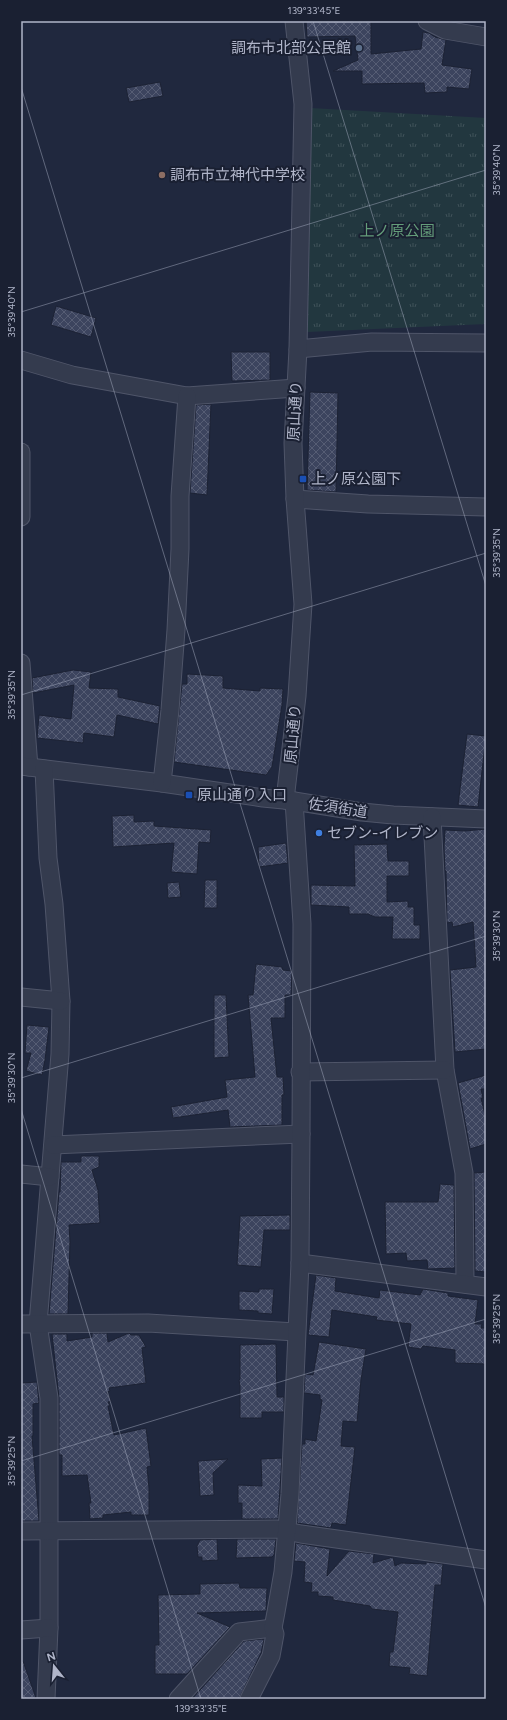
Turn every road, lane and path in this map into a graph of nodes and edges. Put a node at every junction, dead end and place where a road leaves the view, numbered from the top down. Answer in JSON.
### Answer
{"nodes":[{"id":1,"x":294,"y":21,"type":"edge"},
{"id":2,"x":427,"y":21,"type":"edge"},
{"id":3,"x":486,"y":38,"type":"edge"},
{"id":4,"x":486,"y":343,"type":"edge"},
{"id":5,"x":298,"y":349,"type":"junction"},
{"id":6,"x":21,"y":360,"type":"edge"},
{"id":7,"x":296,"y":388,"type":"junction"},
{"id":8,"x":188,"y":396,"type":"junction"},
{"id":9,"x":21,"y":452,"type":"edge"},
{"id":10,"x":21,"y":497,"type":"edge"},
{"id":11,"x":295,"y":500,"type":"junction"},
{"id":12,"x":486,"y":507,"type":"edge"},
{"id":13,"x":21,"y":517,"type":"edge"},
{"id":14,"x":21,"y":662,"type":"edge"},
{"id":15,"x":31,"y":767,"type":"edge"},
{"id":16,"x":162,"y":783,"type":"junction"},
{"id":17,"x":290,"y":800,"type":"junction"},
{"id":18,"x":432,"y":817,"type":"junction"},
{"id":19,"x":486,"y":819,"type":"edge"},
{"id":20,"x":21,"y":997,"type":"edge"},
{"id":21,"x":61,"y":1001,"type":"junction"},
{"id":22,"x":444,"y":1070,"type":"junction"},
{"id":23,"x":300,"y":1072,"type":"junction"},
{"id":24,"x":301,"y":1134,"type":"junction"},
{"id":25,"x":53,"y":1145,"type":"junction"},
{"id":26,"x":21,"y":1174,"type":"edge"},
{"id":27,"x":50,"y":1176,"type":"junction"},
{"id":28,"x":300,"y":1263,"type":"junction"},
{"id":29,"x":465,"y":1284,"type":"junction"},
{"id":30,"x":486,"y":1287,"type":"edge"},
{"id":31,"x":21,"y":1324,"type":"edge"},
{"id":32,"x":38,"y":1324,"type":"junction"},
{"id":33,"x":296,"y":1332,"type":"junction"},
{"id":34,"x":21,"y":1531,"type":"edge"},
{"id":35,"x":48,"y":1531,"type":"junction"},
{"id":36,"x":287,"y":1532,"type":"junction"},
{"id":37,"x":486,"y":1560,"type":"edge"},
{"id":38,"x":49,"y":1628,"type":"junction"},
{"id":39,"x":273,"y":1628,"type":"junction"},
{"id":40,"x":21,"y":1630,"type":"edge"},
{"id":41,"x":46,"y":1699,"type":"edge"},
{"id":42,"x":178,"y":1699,"type":"edge"},
{"id":43,"x":249,"y":1699,"type":"edge"}],
"edges":[{"from":1,"to":5,"type":"street","name":"原山通り"},
{"from":2,"to":3,"type":"street"},
{"from":4,"to":5,"type":"street"},
{"from":5,"to":7,"type":"street","name":"原山通り"},
{"from":6,"to":8,"type":"street"},
{"from":7,"to":8,"type":"street"},
{"from":7,"to":11,"type":"street","name":"原山通り"},
{"from":8,"to":16,"type":"street"},
{"from":9,"to":10,"type":"street"},
{"from":10,"to":13,"type":"street"},
{"from":11,"to":12,"type":"street"},
{"from":11,"to":17,"type":"street","name":"原山通り"},
{"from":14,"to":15,"type":"street"},
{"from":15,"to":16,"type":"street","name":"佐須街道"},
{"from":15,"to":21,"type":"street"},
{"from":16,"to":17,"type":"street","name":"佐須街道"},
{"from":17,"to":18,"type":"street","name":"佐須街道"},
{"from":17,"to":23,"type":"street","name":"原山通り"},
{"from":18,"to":19,"type":"street","name":"佐須街道"},
{"from":18,"to":22,"type":"street"},
{"from":20,"to":21,"type":"street"},
{"from":21,"to":25,"type":"street"},
{"from":22,"to":23,"type":"street"},
{"from":22,"to":29,"type":"street"},
{"from":23,"to":24,"type":"street","name":"原山通り"},
{"from":24,"to":25,"type":"street"},
{"from":24,"to":28,"type":"street","name":"原山通り"},
{"from":25,"to":27,"type":"street"},
{"from":26,"to":27,"type":"street"},
{"from":27,"to":32,"type":"street"},
{"from":28,"to":29,"type":"street"},
{"from":28,"to":33,"type":"street","name":"原山通り"},
{"from":29,"to":30,"type":"street"},
{"from":31,"to":32,"type":"street"},
{"from":32,"to":33,"type":"street"},
{"from":32,"to":35,"type":"street"},
{"from":33,"to":36,"type":"street","name":"原山通り"},
{"from":34,"to":35,"type":"street"},
{"from":35,"to":36,"type":"street"},
{"from":35,"to":38,"type":"street"},
{"from":36,"to":37,"type":"street"},
{"from":36,"to":39,"type":"street","name":"原山通り"},
{"from":38,"to":40,"type":"street"},
{"from":38,"to":41,"type":"street"},
{"from":39,"to":42,"type":"street"},
{"from":39,"to":43,"type":"street","name":"原山通り"}]}
